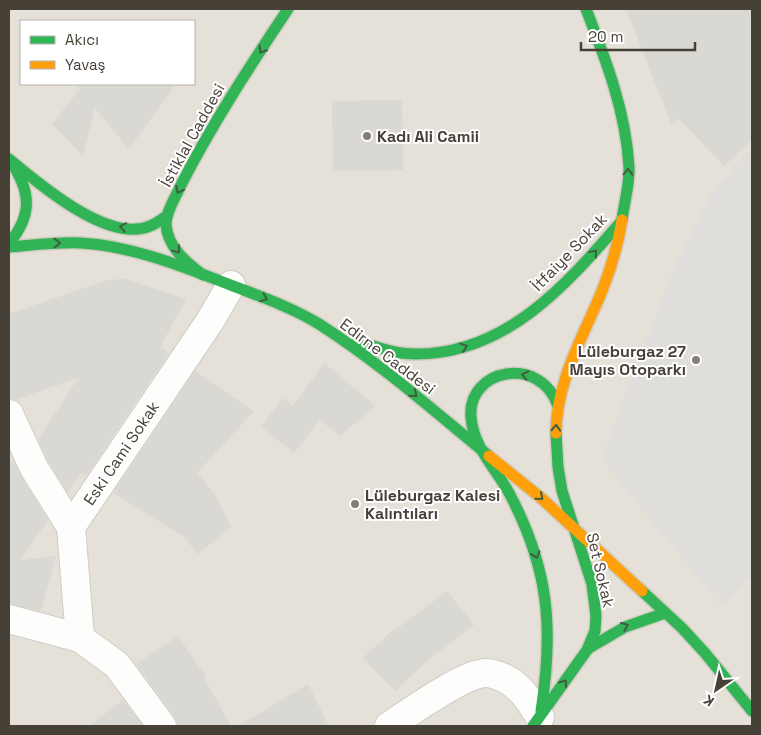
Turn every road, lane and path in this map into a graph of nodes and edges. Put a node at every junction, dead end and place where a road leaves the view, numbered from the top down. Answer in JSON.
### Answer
{"nodes":[{"id":1,"x":288,"y":9,"type":"edge"},
{"id":2,"x":586,"y":9,"type":"edge"},
{"id":3,"x":9,"y":160,"type":"edge"},
{"id":4,"x":167,"y":216,"type":"junction"},
{"id":5,"x":622,"y":220,"type":"junction"},
{"id":6,"x":9,"y":245,"type":"edge"},
{"id":7,"x":203,"y":275,"type":"junction"},
{"id":8,"x":231,"y":285,"type":"junction"},
{"id":9,"x":317,"y":323,"type":"junction"},
{"id":10,"x":558,"y":406,"type":"junction"},
{"id":11,"x":9,"y":414,"type":"edge"},
{"id":12,"x":483,"y":449,"type":"junction"},
{"id":13,"x":71,"y":526,"type":"junction"},
{"id":14,"x":574,"y":527,"type":"junction"},
{"id":15,"x":665,"y":613,"type":"junction"},
{"id":16,"x":9,"y":619,"type":"edge"},
{"id":17,"x":80,"y":638,"type":"junction"},
{"id":18,"x":588,"y":648,"type":"junction"},
{"id":19,"x":752,"y":711,"type":"edge"},
{"id":20,"x":536,"y":722,"type":"edge"},
{"id":21,"x":162,"y":726,"type":"edge"},
{"id":22,"x":389,"y":726,"type":"edge"}],
"edges":[{"from":1,"to":4,"type":"main road","name":"İstiklal Caddesi","one_way":true},
{"from":5,"to":2,"type":"main road","name":"İtfaiye Sokak","one_way":true},
{"from":4,"to":3,"type":"main road","one_way":true},
{"from":3,"to":6,"type":"main road"},
{"from":4,"to":7,"type":"main road","one_way":true},
{"from":9,"to":5,"type":"main road","name":"İtfaiye Sokak","one_way":true},
{"from":5,"to":10,"type":"main road","name":"İtfaiye Sokak"},
{"from":6,"to":7,"type":"main road","name":"Edirne Caddesi","one_way":true},
{"from":7,"to":8,"type":"main road","name":"Edirne Caddesi"},
{"from":8,"to":9,"type":"main road","name":"Edirne Caddesi","one_way":true},
{"from":8,"to":13,"type":"street","name":"Eski Cami Sokak"},
{"from":9,"to":12,"type":"main road","name":"Edirne Caddesi","one_way":true},
{"from":10,"to":12,"type":"main road","one_way":true},
{"from":14,"to":10,"type":"main road","name":"İtfaiye Sokak","one_way":true},
{"from":11,"to":13,"type":"street"},
{"from":12,"to":14,"type":"main road","name":"Edirne Caddesi","one_way":true},
{"from":12,"to":20,"type":"main road","one_way":true},
{"from":13,"to":17,"type":"street"},
{"from":14,"to":15,"type":"main road","name":"Edirne Caddesi"},
{"from":14,"to":18,"type":"main road","name":"Set Sokak"},
{"from":18,"to":15,"type":"main road","name":"Set Sokak","one_way":true},
{"from":15,"to":19,"type":"main road","name":"Edirne Caddesi"},
{"from":16,"to":17,"type":"street"},
{"from":17,"to":21,"type":"street"},
{"from":20,"to":18,"type":"main road","name":"Set Sokak","one_way":true},
{"from":20,"to":22,"type":"street"}]}
